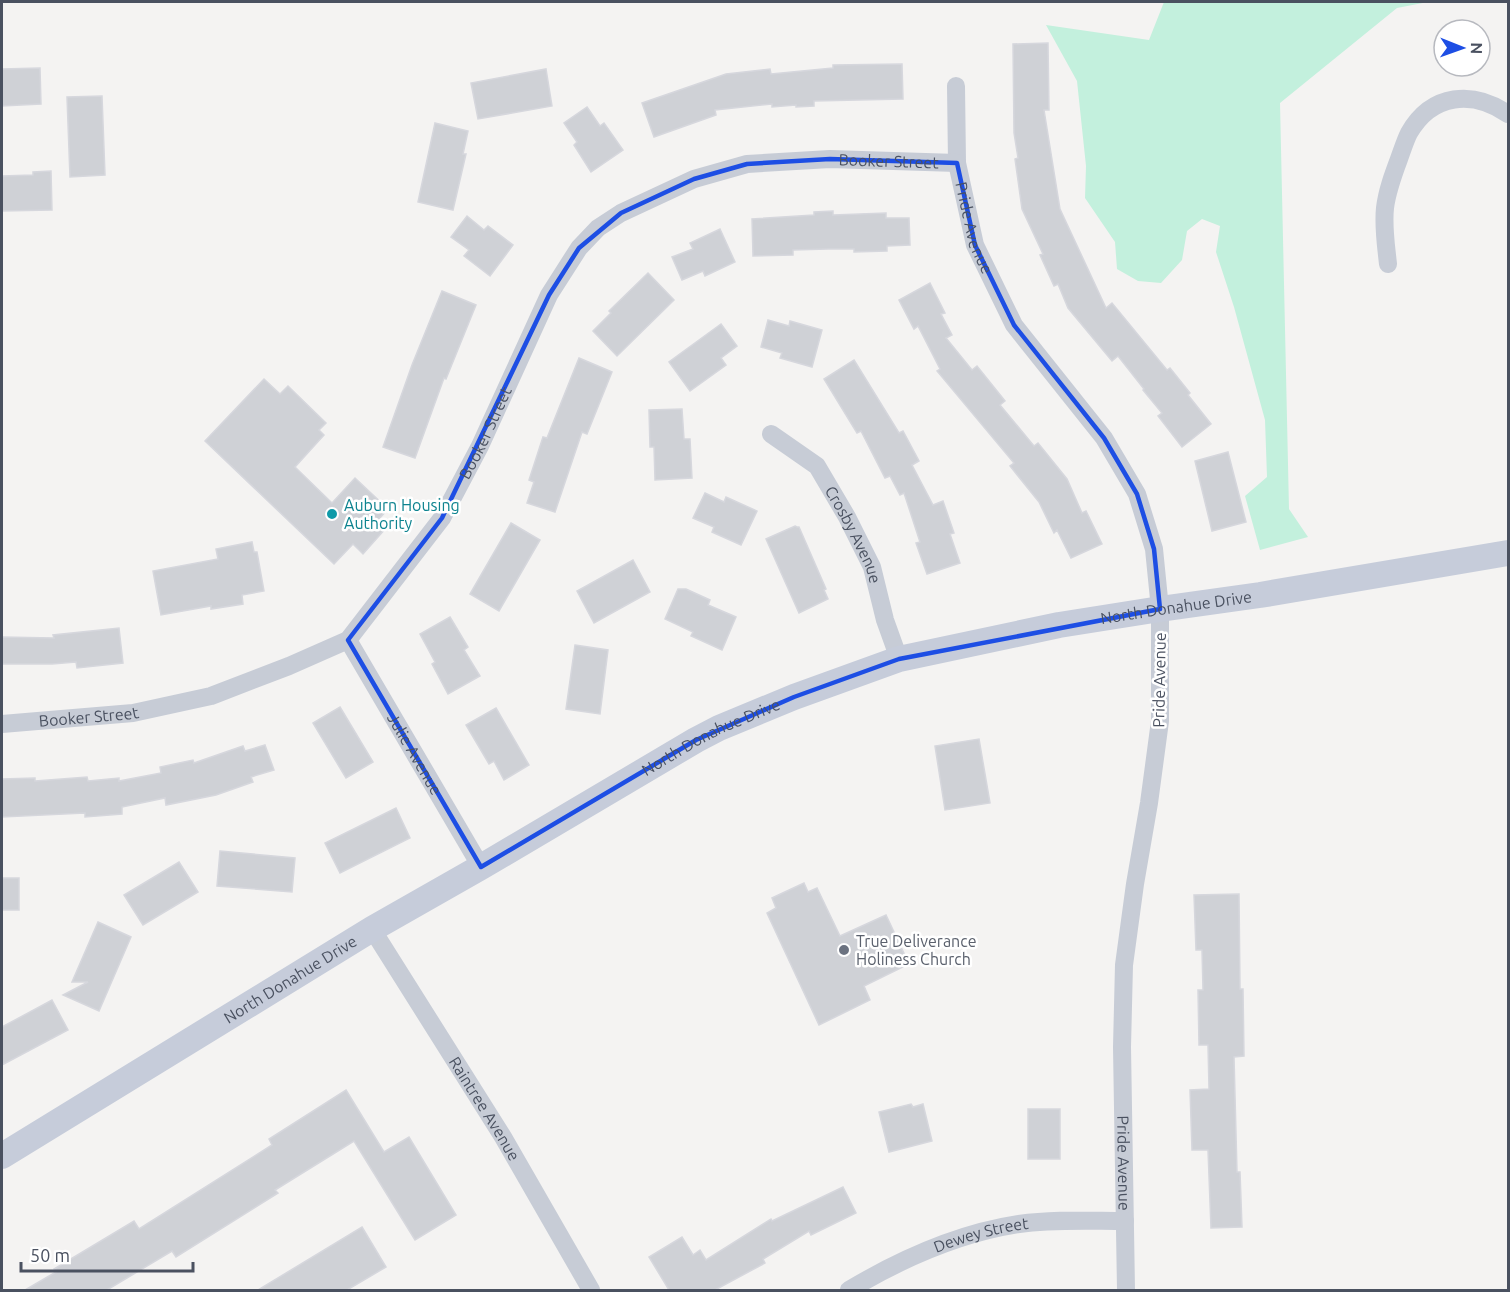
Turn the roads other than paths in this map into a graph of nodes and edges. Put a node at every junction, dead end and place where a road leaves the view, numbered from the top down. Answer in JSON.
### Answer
{"nodes":[{"id":1,"x":956,"y":86,"type":"dead end"},
{"id":2,"x":1509,"y":114,"type":"edge"},
{"id":3,"x":957,"y":163,"type":"junction"},
{"id":4,"x":1388,"y":264,"type":"dead end"},
{"id":5,"x":771,"y":434,"type":"dead end"},
{"id":6,"x":1509,"y":553,"type":"edge"},
{"id":7,"x":1160,"y":609,"type":"junction"},
{"id":8,"x":348,"y":640,"type":"junction"},
{"id":9,"x":899,"y":659,"type":"junction"},
{"id":10,"x":2,"y":724,"type":"edge"},
{"id":11,"x":481,"y":867,"type":"junction"},
{"id":12,"x":372,"y":929,"type":"junction"},
{"id":13,"x":2,"y":1156,"type":"edge"},
{"id":14,"x":1125,"y":1221,"type":"junction"},
{"id":15,"x":591,"y":1290,"type":"edge"},
{"id":16,"x":849,"y":1290,"type":"edge"},
{"id":17,"x":1126,"y":1290,"type":"edge"}],
"edges":[{"from":1,"to":3,"type":"street","name":"Pride Avenue"},
{"from":2,"to":4,"type":"street"},
{"from":3,"to":7,"type":"street","name":"Pride Avenue"},
{"from":3,"to":8,"type":"street","name":"Booker Street"},
{"from":5,"to":9,"type":"street","name":"Crosby Avenue"},
{"from":6,"to":7,"type":"street","name":"North Donahue Drive"},
{"from":7,"to":9,"type":"street","name":"North Donahue Drive"},
{"from":7,"to":14,"type":"street","name":"Pride Avenue"},
{"from":8,"to":10,"type":"street","name":"Booker Street"},
{"from":8,"to":11,"type":"street","name":"Julie Avenue"},
{"from":9,"to":11,"type":"street","name":"North Donahue Drive"},
{"from":11,"to":12,"type":"street","name":"North Donahue Drive"},
{"from":12,"to":13,"type":"street","name":"North Donahue Drive"},
{"from":12,"to":15,"type":"street","name":"Raintree Avenue"},
{"from":14,"to":16,"type":"street","name":"Dewey Street"},
{"from":14,"to":17,"type":"street","name":"Pride Avenue"}]}
